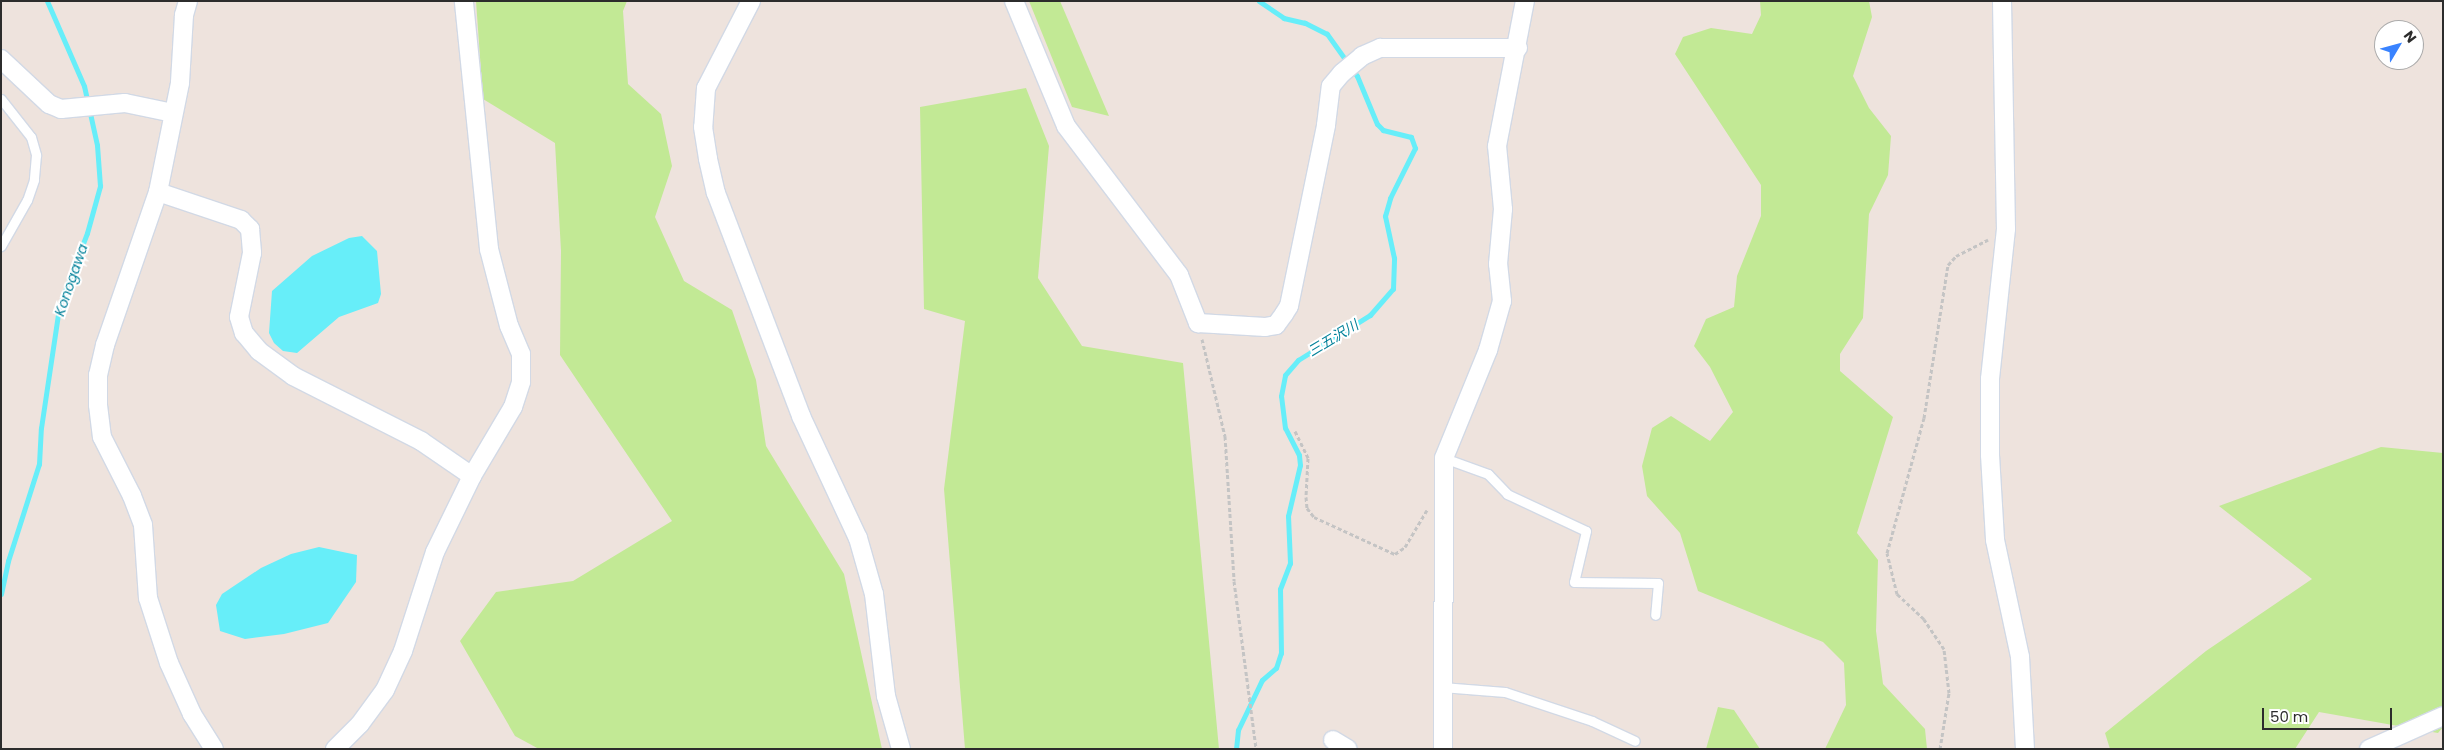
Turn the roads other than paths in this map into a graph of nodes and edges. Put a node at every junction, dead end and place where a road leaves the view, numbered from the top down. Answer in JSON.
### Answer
{"nodes":[{"id":1,"x":188,"y":1,"type":"edge"},
{"id":2,"x":464,"y":1,"type":"edge"},
{"id":3,"x":751,"y":1,"type":"edge"},
{"id":4,"x":1014,"y":1,"type":"edge"},
{"id":5,"x":1525,"y":1,"type":"edge"},
{"id":6,"x":2002,"y":1,"type":"edge"},
{"id":7,"x":1518,"y":48,"type":"junction"},
{"id":8,"x":1,"y":59,"type":"edge"},
{"id":9,"x":1,"y":99,"type":"edge"},
{"id":10,"x":173,"y":113,"type":"junction"},
{"id":11,"x":158,"y":192,"type":"junction"},
{"id":12,"x":1,"y":246,"type":"edge"},
{"id":13,"x":1444,"y":458,"type":"junction"},
{"id":14,"x":472,"y":476,"type":"junction"},
{"id":15,"x":1656,"y":615,"type":"dead end"},
{"id":16,"x":1441,"y":687,"type":"junction"},
{"id":17,"x":2443,"y":716,"type":"edge"},
{"id":18,"x":1333,"y":740,"type":"dead end"},
{"id":19,"x":1635,"y":741,"type":"dead end"},
{"id":20,"x":214,"y":749,"type":"edge"},
{"id":21,"x":335,"y":749,"type":"edge"},
{"id":22,"x":901,"y":749,"type":"edge"},
{"id":23,"x":1348,"y":749,"type":"edge"},
{"id":24,"x":1443,"y":749,"type":"edge"},
{"id":25,"x":2025,"y":749,"type":"edge"},
{"id":26,"x":2369,"y":749,"type":"edge"}],
"edges":[{"from":1,"to":10,"type":"street"},
{"from":2,"to":14,"type":"street"},
{"from":3,"to":22,"type":"street"},
{"from":4,"to":7,"type":"street"},
{"from":5,"to":7,"type":"street"},
{"from":6,"to":25,"type":"street"},
{"from":7,"to":13,"type":"street"},
{"from":8,"to":10,"type":"street"},
{"from":9,"to":12,"type":"lane"},
{"from":10,"to":11,"type":"street"},
{"from":11,"to":14,"type":"street"},
{"from":11,"to":20,"type":"street"},
{"from":13,"to":15,"type":"lane"},
{"from":13,"to":16,"type":"street"},
{"from":14,"to":21,"type":"street"},
{"from":16,"to":19,"type":"lane"},
{"from":16,"to":24,"type":"street"},
{"from":17,"to":26,"type":"street"},
{"from":18,"to":23,"type":"street"}]}
